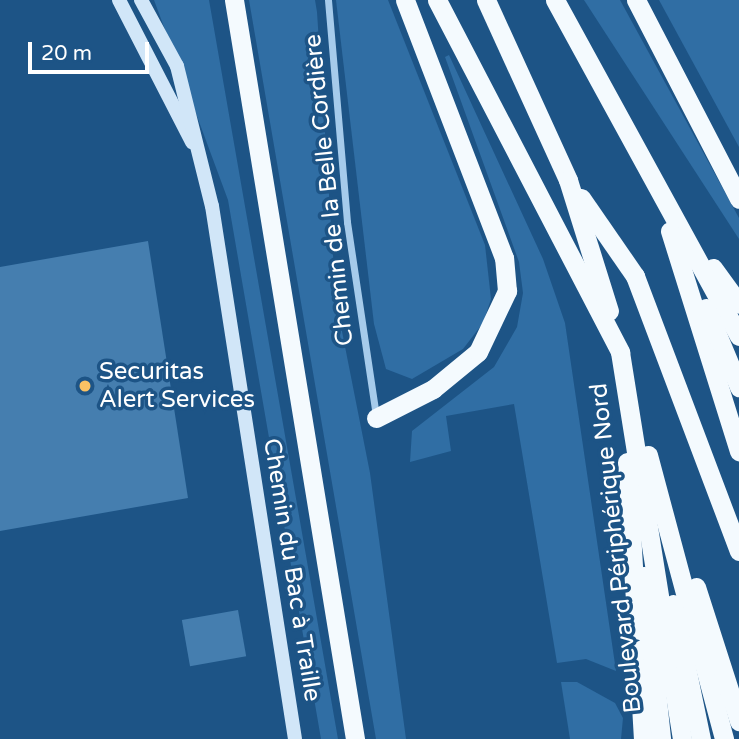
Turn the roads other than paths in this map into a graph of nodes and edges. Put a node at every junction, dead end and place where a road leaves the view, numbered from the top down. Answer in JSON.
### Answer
{"nodes":[{"id":1,"x":119,"y":0,"type":"edge"},
{"id":2,"x":141,"y":0,"type":"edge"},
{"id":3,"x":234,"y":0,"type":"edge"},
{"id":4,"x":328,"y":0,"type":"edge"},
{"id":5,"x":405,"y":0,"type":"edge"},
{"id":6,"x":437,"y":0,"type":"edge"},
{"id":7,"x":486,"y":0,"type":"edge"},
{"id":8,"x":555,"y":0,"type":"edge"},
{"id":9,"x":636,"y":0,"type":"edge"},
{"id":10,"x":200,"y":159,"type":"junction"},
{"id":11,"x":569,"y":180,"type":"junction"},
{"id":12,"x":659,"y":194,"type":"junction"},
{"id":13,"x":739,"y":199,"type":"edge"},
{"id":14,"x":739,"y":304,"type":"edge"},
{"id":15,"x":739,"y":317,"type":"edge"},
{"id":16,"x":739,"y":336,"type":"edge"},
{"id":17,"x":621,"y":352,"type":"junction"},
{"id":18,"x":739,"y":365,"type":"edge"},
{"id":19,"x":739,"y":387,"type":"edge"},
{"id":20,"x":739,"y":412,"type":"edge"},
{"id":21,"x":376,"y":418,"type":"joint"},
{"id":22,"x":739,"y":451,"type":"edge"},
{"id":23,"x":739,"y":551,"type":"edge"},
{"id":24,"x":739,"y":720,"type":"edge"},
{"id":25,"x":295,"y":739,"type":"edge"},
{"id":26,"x":355,"y":739,"type":"edge"},
{"id":27,"x":643,"y":739,"type":"edge"},
{"id":28,"x":661,"y":739,"type":"edge"},
{"id":29,"x":682,"y":739,"type":"edge"},
{"id":30,"x":701,"y":739,"type":"edge"},
{"id":31,"x":724,"y":739,"type":"edge"}],
"edges":[{"from":1,"to":10,"type":"main road","name":"Chemin du Bac à Traille"},
{"from":2,"to":10,"type":"main road","name":"Chemin du Bac à Traille"},
{"from":3,"to":26,"type":"highway"},
{"from":4,"to":21,"type":"street","name":"Chemin de la Belle Cordière"},
{"from":5,"to":21,"type":"highway"},
{"from":6,"to":17,"type":"highway"},
{"from":7,"to":11,"type":"highway","name":"Boulevard Périphérique Nord"},
{"from":8,"to":12,"type":"highway"},
{"from":9,"to":13,"type":"highway"},
{"from":10,"to":25,"type":"main road","name":"Chemin du Bac à Traille"},
{"from":11,"to":17,"type":"highway","name":"Boulevard Périphérique Nord"},
{"from":11,"to":23,"type":"highway"},
{"from":12,"to":14,"type":"highway"},
{"from":12,"to":15,"type":"highway"},
{"from":12,"to":16,"type":"highway"},
{"from":12,"to":18,"type":"highway"},
{"from":12,"to":19,"type":"highway"},
{"from":12,"to":20,"type":"highway"},
{"from":12,"to":22,"type":"highway"},
{"from":17,"to":24,"type":"highway","name":"Boulevard Périphérique Nord"},
{"from":17,"to":27,"type":"highway","name":"Boulevard Périphérique Nord"},
{"from":17,"to":28,"type":"highway","name":"Boulevard Périphérique Nord"},
{"from":17,"to":29,"type":"highway"},
{"from":17,"to":30,"type":"highway","name":"Boulevard Périphérique Nord"},
{"from":17,"to":31,"type":"highway","name":"Boulevard Périphérique Nord"}]}
